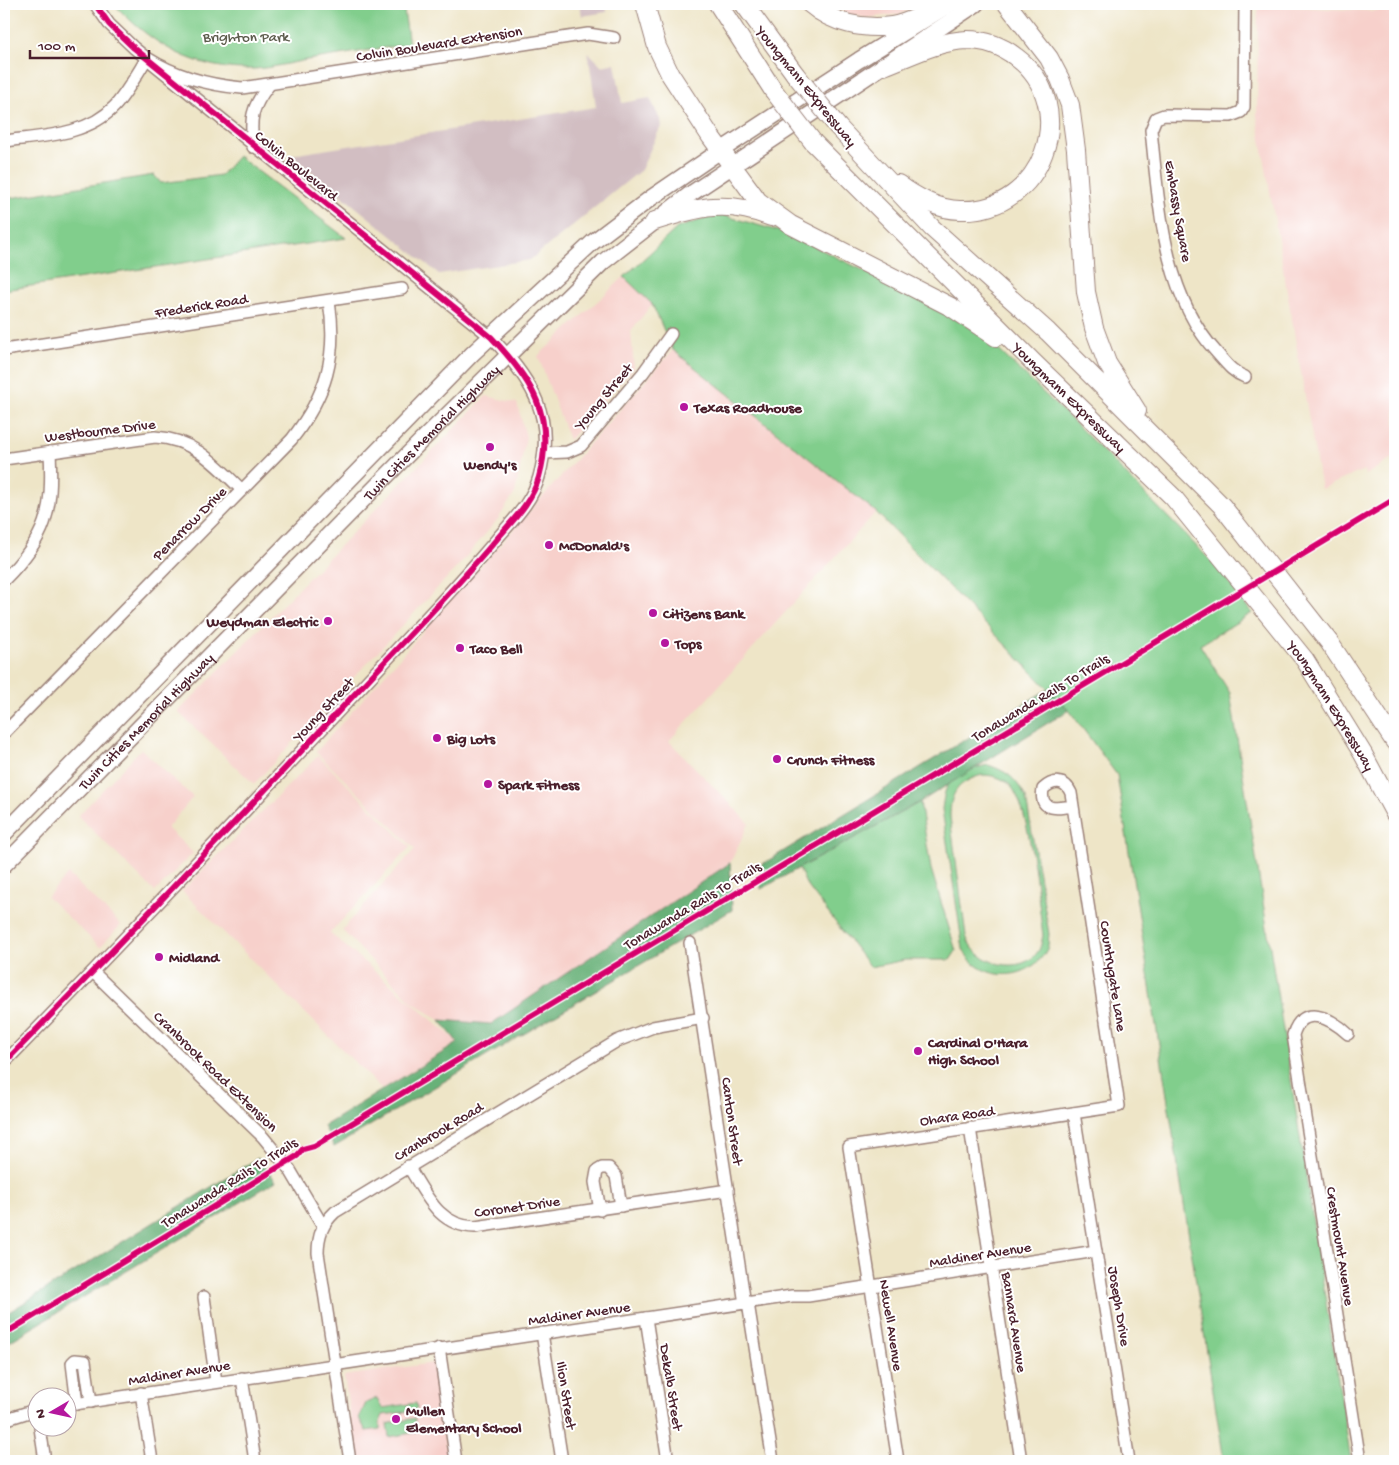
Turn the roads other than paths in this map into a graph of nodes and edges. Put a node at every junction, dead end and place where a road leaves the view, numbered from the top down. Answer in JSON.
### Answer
{"nodes":[{"id":1,"x":95,"y":4,"type":"edge"},
{"id":2,"x":644,"y":4,"type":"edge"},
{"id":3,"x":718,"y":4,"type":"edge"},
{"id":4,"x":744,"y":4,"type":"edge"},
{"id":5,"x":810,"y":4,"type":"edge"},
{"id":6,"x":976,"y":4,"type":"edge"},
{"id":7,"x":1007,"y":4,"type":"edge"},
{"id":8,"x":1245,"y":4,"type":"edge"},
{"id":9,"x":943,"y":7,"type":"edge"},
{"id":10,"x":614,"y":38,"type":"dead end"},
{"id":11,"x":147,"y":58,"type":"junction"},
{"id":12,"x":884,"y":66,"type":"junction"},
{"id":13,"x":269,"y":85,"type":"junction"},
{"id":14,"x":4,"y":141,"type":"edge"},
{"id":15,"x":253,"y":146,"type":"junction"},
{"id":16,"x":720,"y":151,"type":"junction"},
{"id":17,"x":872,"y":164,"type":"junction"},
{"id":18,"x":732,"y":166,"type":"junction"},
{"id":19,"x":655,"y":221,"type":"junction"},
{"id":20,"x":791,"y":225,"type":"junction"},
{"id":21,"x":402,"y":289,"type":"dead end"},
{"id":22,"x":329,"y":301,"type":"junction"},
{"id":23,"x":671,"y":334,"type":"dead end"},
{"id":24,"x":491,"y":337,"type":"junction"},
{"id":25,"x":4,"y":350,"type":"edge"},
{"id":26,"x":508,"y":355,"type":"junction"},
{"id":27,"x":1033,"y":362,"type":"junction"},
{"id":28,"x":1245,"y":377,"type":"dead end"},
{"id":29,"x":1163,"y":448,"type":"junction"},
{"id":30,"x":50,"y":452,"type":"junction"},
{"id":31,"x":544,"y":453,"type":"junction"},
{"id":32,"x":4,"y":459,"type":"edge"},
{"id":33,"x":242,"y":490,"type":"junction"},
{"id":34,"x":4,"y":580,"type":"edge"},
{"id":35,"x":4,"y":733,"type":"edge"},
{"id":36,"x":1395,"y":742,"type":"edge"},
{"id":37,"x":1072,"y":806,"type":"dead end"},
{"id":38,"x":1395,"y":814,"type":"edge"},
{"id":39,"x":4,"y":834,"type":"edge"},
{"id":40,"x":4,"y":865,"type":"edge"},
{"id":41,"x":690,"y":943,"type":"dead end"},
{"id":42,"x":93,"y":972,"type":"junction"},
{"id":43,"x":703,"y":1018,"type":"junction"},
{"id":44,"x":1348,"y":1034,"type":"dead end"},
{"id":45,"x":6,"y":1056,"type":"edge"},
{"id":46,"x":1074,"y":1113,"type":"junction"},
{"id":47,"x":970,"y":1128,"type":"junction"},
{"id":48,"x":408,"y":1166,"type":"junction"},
{"id":49,"x":728,"y":1190,"type":"junction"},
{"id":50,"x":856,"y":1193,"type":"joint"},
{"id":51,"x":620,"y":1206,"type":"junction"},
{"id":52,"x":600,"y":1210,"type":"junction"},
{"id":53,"x":323,"y":1226,"type":"junction"},
{"id":54,"x":1096,"y":1251,"type":"junction"},
{"id":55,"x":992,"y":1267,"type":"junction"},
{"id":56,"x":871,"y":1286,"type":"junction"},
{"id":57,"x":204,"y":1297,"type":"dead end"},
{"id":58,"x":746,"y":1303,"type":"junction"},
{"id":59,"x":646,"y":1318,"type":"junction"},
{"id":60,"x":542,"y":1333,"type":"junction"},
{"id":61,"x":439,"y":1348,"type":"junction"},
{"id":62,"x":335,"y":1364,"type":"junction"},
{"id":63,"x":242,"y":1378,"type":"junction"},
{"id":64,"x":216,"y":1382,"type":"junction"},
{"id":65,"x":72,"y":1388,"type":"edge"},
{"id":66,"x":141,"y":1393,"type":"junction"},
{"id":67,"x":91,"y":1402,"type":"junction"},
{"id":68,"x":78,"y":1403,"type":"edge"},
{"id":69,"x":28,"y":1413,"type":"edge"},
{"id":70,"x":4,"y":1420,"type":"edge"},
{"id":71,"x":42,"y":1438,"type":"edge"},
{"id":72,"x":45,"y":1461,"type":"edge"},
{"id":73,"x":152,"y":1461,"type":"edge"},
{"id":74,"x":255,"y":1461,"type":"edge"},
{"id":75,"x":350,"y":1461,"type":"edge"},
{"id":76,"x":456,"y":1461,"type":"edge"},
{"id":77,"x":562,"y":1461,"type":"edge"},
{"id":78,"x":668,"y":1461,"type":"edge"},
{"id":79,"x":773,"y":1461,"type":"edge"},
{"id":80,"x":898,"y":1461,"type":"edge"},
{"id":81,"x":1021,"y":1461,"type":"edge"},
{"id":82,"x":1129,"y":1461,"type":"edge"},
{"id":83,"x":1360,"y":1461,"type":"edge"}],
"edges":[{"from":1,"to":11,"type":"street","name":"Colvin Boulevard"},
{"from":2,"to":16,"type":"highway"},
{"from":3,"to":27,"type":"highway","name":"Youngmann Expressway","bridge":true},
{"from":4,"to":17,"type":"highway","name":"Youngmann Expressway","bridge":true},
{"from":5,"to":9,"type":"highway"},
{"from":6,"to":12,"type":"main road","name":"Twin Cities Memorial Highway"},
{"from":7,"to":29,"type":"highway"},
{"from":8,"to":28,"type":"street","name":"Embassy Square"},
{"from":9,"to":16,"type":"main road","name":"Twin Cities Memorial Highway"},
{"from":10,"to":13,"type":"street","name":"Colvin Boulevard Extension"},
{"from":11,"to":13,"type":"street","name":"Colvin Boulevard Extension"},
{"from":11,"to":14,"type":"street"},
{"from":11,"to":15,"type":"street","name":"Colvin Boulevard"},
{"from":12,"to":17,"type":"highway"},
{"from":12,"to":18,"type":"main road","name":"Twin Cities Memorial Highway"},
{"from":13,"to":15,"type":"street"},
{"from":15,"to":24,"type":"street","name":"Colvin Boulevard"},
{"from":16,"to":18,"type":"highway"},
{"from":16,"to":24,"type":"main road","name":"Twin Cities Memorial Highway"},
{"from":17,"to":29,"type":"highway","name":"Youngmann Expressway"},
{"from":18,"to":19,"type":"main road","name":"Twin Cities Memorial Highway"},
{"from":18,"to":20,"type":"highway"},
{"from":19,"to":20,"type":"highway"},
{"from":19,"to":26,"type":"main road","name":"Twin Cities Memorial Highway"},
{"from":20,"to":27,"type":"highway"},
{"from":21,"to":22,"type":"street","name":"Frederick Road"},
{"from":22,"to":25,"type":"street","name":"Frederick Road"},
{"from":22,"to":33,"type":"street","name":"Penarrow Drive"},
{"from":23,"to":31,"type":"street","name":"Young Street"},
{"from":24,"to":26,"type":"street","name":"Young Street"},
{"from":24,"to":39,"type":"main road","name":"Twin Cities Memorial Highway"},
{"from":26,"to":31,"type":"street","name":"Young Street"},
{"from":26,"to":40,"type":"main road","name":"Twin Cities Memorial Highway"},
{"from":27,"to":38,"type":"highway","name":"Youngmann Expressway"},
{"from":29,"to":36,"type":"highway","name":"Youngmann Expressway"},
{"from":30,"to":32,"type":"street","name":"Westbourne Drive"},
{"from":30,"to":33,"type":"street","name":"Westbourne Drive"},
{"from":30,"to":34,"type":"street"},
{"from":31,"to":42,"type":"street","name":"Young Street"},
{"from":33,"to":35,"type":"street","name":"Penarrow Drive"},
{"from":37,"to":46,"type":"street","name":"Countrygate Lane"},
{"from":41,"to":43,"type":"street","name":"Canton Street"},
{"from":42,"to":45,"type":"street","name":"Young Street"},
{"from":42,"to":53,"type":"street","name":"Cranbrook Road Extension"},
{"from":43,"to":48,"type":"street","name":"Cranbrook Road"},
{"from":43,"to":49,"type":"street","name":"Canton Street"},
{"from":44,"to":83,"type":"street","name":"Crestmount Avenue"},
{"from":46,"to":47,"type":"street","name":"Ohara Road"},
{"from":46,"to":54,"type":"street","name":"Joseph Drive"},
{"from":47,"to":50,"type":"street","name":"Ohara Road"},
{"from":47,"to":55,"type":"street","name":"Bannard Avenue"},
{"from":48,"to":52,"type":"street","name":"Coronet Drive"},
{"from":48,"to":53,"type":"street","name":"Cranbrook Road"},
{"from":49,"to":51,"type":"street","name":"Coronet Drive"},
{"from":49,"to":58,"type":"street","name":"Canton Street"},
{"from":50,"to":56,"type":"street","name":"Newell Avenue"},
{"from":51,"to":52,"type":"street","name":"Coronet Drive"},
{"from":51,"to":52,"type":"street"},
{"from":53,"to":62,"type":"street"},
{"from":54,"to":55,"type":"street","name":"Maldiner Avenue"},
{"from":54,"to":82,"type":"street","name":"Joseph Drive"},
{"from":55,"to":56,"type":"street","name":"Maldiner Avenue"},
{"from":55,"to":81,"type":"street","name":"Bannard Avenue"},
{"from":56,"to":58,"type":"street","name":"Maldiner Avenue"},
{"from":56,"to":80,"type":"street","name":"Newell Avenue"},
{"from":57,"to":64,"type":"street"},
{"from":58,"to":59,"type":"street","name":"Maldiner Avenue"},
{"from":58,"to":79,"type":"street","name":"Canton Street"},
{"from":59,"to":60,"type":"street","name":"Maldiner Avenue"},
{"from":59,"to":78,"type":"street","name":"Dekalb Street"},
{"from":60,"to":61,"type":"street","name":"Maldiner Avenue"},
{"from":60,"to":77,"type":"street","name":"Ilion Street"},
{"from":61,"to":62,"type":"street","name":"Maldiner Avenue"},
{"from":61,"to":76,"type":"street"},
{"from":62,"to":63,"type":"street","name":"Maldiner Avenue"},
{"from":62,"to":75,"type":"street"},
{"from":63,"to":64,"type":"street","name":"Maldiner Avenue"},
{"from":63,"to":74,"type":"street"},
{"from":64,"to":66,"type":"street","name":"Maldiner Avenue"},
{"from":65,"to":67,"type":"street"},
{"from":66,"to":67,"type":"street","name":"Maldiner Avenue"},
{"from":66,"to":73,"type":"street"},
{"from":67,"to":68,"type":"street","name":"Maldiner Avenue"},
{"from":69,"to":70,"type":"street"},
{"from":71,"to":72,"type":"street"}]}
